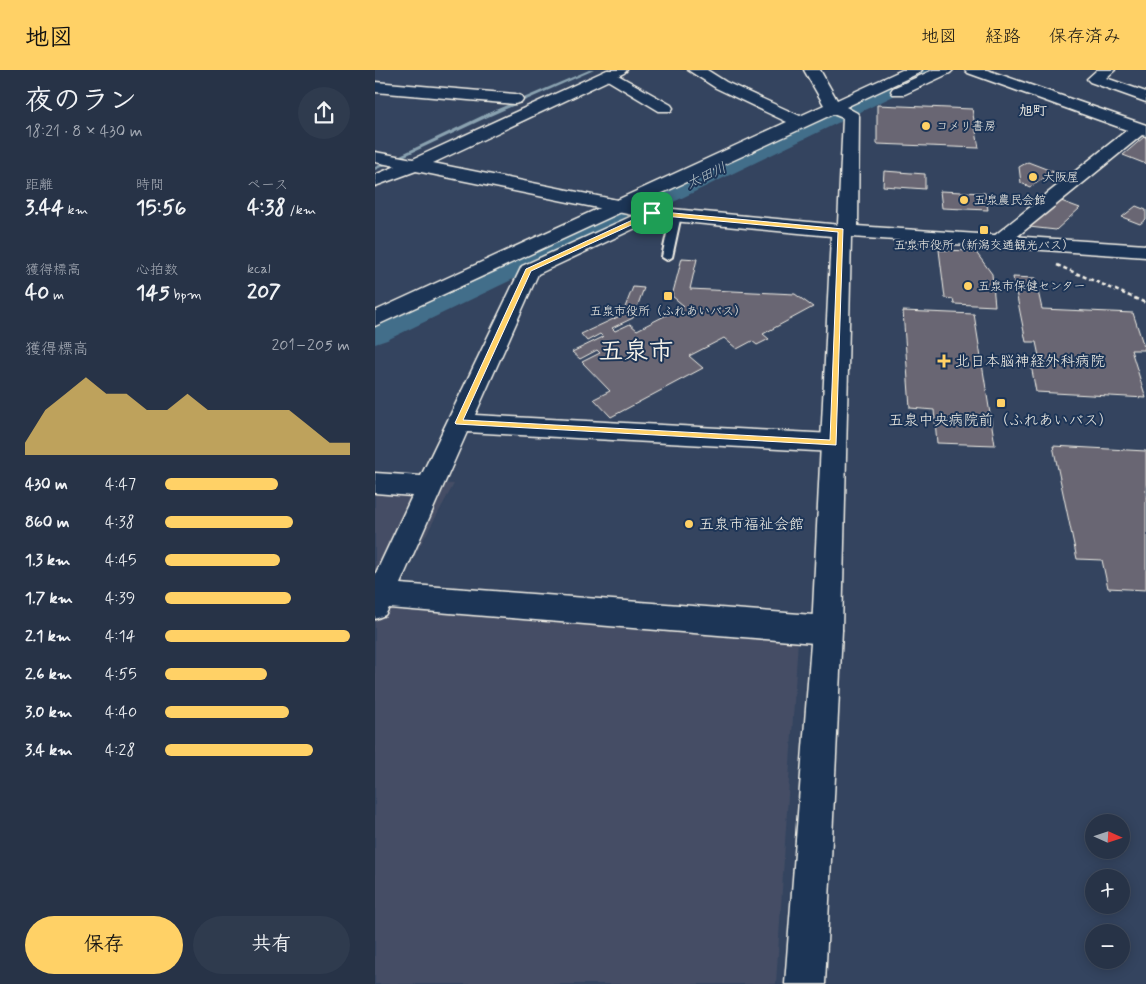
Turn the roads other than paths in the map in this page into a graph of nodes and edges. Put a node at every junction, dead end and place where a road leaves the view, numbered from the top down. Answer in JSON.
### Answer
{"nodes":[{"id":1,"x":696,"y":70,"type":"edge"},
{"id":2,"x":812,"y":70,"type":"edge"},
{"id":3,"x":877,"y":70,"type":"edge"},
{"id":4,"x":914,"y":70,"type":"edge"},
{"id":5,"x":945,"y":70,"type":"edge"},
{"id":6,"x":973,"y":70,"type":"edge"},
{"id":7,"x":1107,"y":70,"type":"edge"},
{"id":8,"x":614,"y":72,"type":"edge"},
{"id":9,"x":1033,"y":75,"type":"dead end"},
{"id":10,"x":390,"y":76,"type":"dead end"},
{"id":11,"x":896,"y":78,"type":"junction"},
{"id":12,"x":1017,"y":86,"type":"junction"},
{"id":13,"x":377,"y":87,"type":"edge"},
{"id":14,"x":1146,"y":97,"type":"edge"},
{"id":15,"x":515,"y":99,"type":"dead end"},
{"id":16,"x":1146,"y":106,"type":"edge"},
{"id":17,"x":665,"y":108,"type":"dead end"},
{"id":18,"x":834,"y":108,"type":"junction"},
{"id":19,"x":851,"y":116,"type":"junction"},
{"id":20,"x":801,"y":123,"type":"junction"},
{"id":21,"x":1137,"y":128,"type":"edge"},
{"id":22,"x":375,"y":157,"type":"edge"},
{"id":23,"x":415,"y":165,"type":"junction"},
{"id":24,"x":375,"y":180,"type":"edge"},
{"id":25,"x":621,"y":206,"type":"junction"},
{"id":26,"x":652,"y":213,"type":"junction"},
{"id":27,"x":676,"y":215,"type":"junction"},
{"id":28,"x":841,"y":231,"type":"junction"},
{"id":29,"x":1001,"y":240,"type":"junction"},
{"id":30,"x":1146,"y":251,"type":"edge"},
{"id":31,"x":667,"y":257,"type":"dead end"},
{"id":32,"x":375,"y":319,"type":"edge"},
{"id":33,"x":459,"y":423,"type":"junction"},
{"id":34,"x":833,"y":443,"type":"junction"},
{"id":35,"x":375,"y":483,"type":"edge"},
{"id":36,"x":429,"y":487,"type":"junction"},
{"id":37,"x":378,"y":600,"type":"edge"},
{"id":38,"x":827,"y":630,"type":"junction"},
{"id":39,"x":805,"y":984,"type":"edge"}],
"edges":[{"from":1,"to":20,"type":"street"},
{"from":2,"to":18,"type":"street"},
{"from":3,"to":11,"type":"street"},
{"from":4,"to":11,"type":"street"},
{"from":5,"to":19,"type":"street"},
{"from":6,"to":12,"type":"street"},
{"from":7,"to":14,"type":"street"},
{"from":8,"to":17,"type":"street"},
{"from":8,"to":23,"type":"street"},
{"from":9,"to":12,"type":"street"},
{"from":10,"to":13,"type":"street"},
{"from":11,"to":18,"type":"street"},
{"from":12,"to":21,"type":"street"},
{"from":13,"to":15,"type":"street"},
{"from":16,"to":21,"type":"street"},
{"from":18,"to":19,"type":"street"},
{"from":18,"to":20,"type":"street"},
{"from":19,"to":28,"type":"street"},
{"from":20,"to":25,"type":"street"},
{"from":21,"to":29,"type":"street"},
{"from":22,"to":23,"type":"street"},
{"from":23,"to":24,"type":"street"},
{"from":23,"to":25,"type":"street"},
{"from":25,"to":26,"type":"street"},
{"from":25,"to":32,"type":"street"},
{"from":26,"to":27,"type":"street"},
{"from":26,"to":33,"type":"street"},
{"from":27,"to":28,"type":"street"},
{"from":27,"to":31,"type":"lane"},
{"from":28,"to":29,"type":"street"},
{"from":28,"to":34,"type":"street"},
{"from":29,"to":30,"type":"street"},
{"from":33,"to":34,"type":"street"},
{"from":33,"to":36,"type":"street"},
{"from":34,"to":38,"type":"street"},
{"from":35,"to":36,"type":"street"},
{"from":36,"to":37,"type":"street"},
{"from":37,"to":38,"type":"street"},
{"from":38,"to":39,"type":"street"}]}
